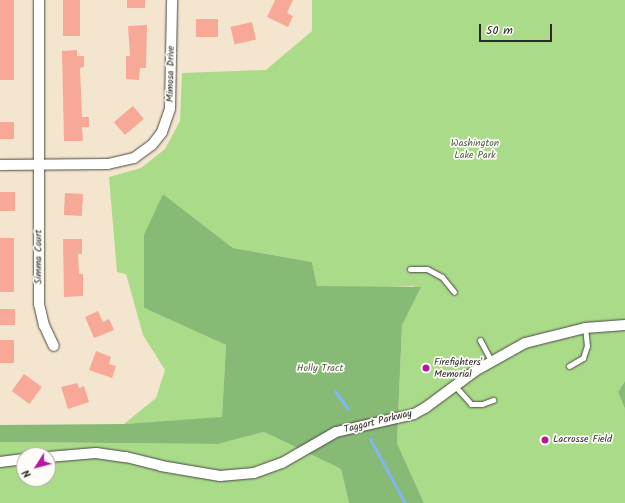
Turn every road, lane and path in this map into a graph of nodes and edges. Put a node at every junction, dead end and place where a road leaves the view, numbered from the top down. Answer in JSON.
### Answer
{"nodes":[{"id":1,"x":39,"y":0,"type":"edge"},
{"id":2,"x":172,"y":0,"type":"edge"},
{"id":3,"x":40,"y":164,"type":"junction"},
{"id":4,"x":0,"y":165,"type":"edge"},
{"id":5,"x":410,"y":269,"type":"dead end"},
{"id":6,"x":454,"y":292,"type":"dead end"},
{"id":7,"x":625,"y":325,"type":"edge"},
{"id":8,"x":585,"y":328,"type":"junction"},
{"id":9,"x":480,"y":340,"type":"dead end"},
{"id":10,"x":54,"y":346,"type":"dead end"},
{"id":11,"x":491,"y":361,"type":"junction"},
{"id":12,"x":569,"y":366,"type":"dead end"},
{"id":13,"x":455,"y":386,"type":"junction"},
{"id":14,"x":493,"y":400,"type":"dead end"},
{"id":15,"x":56,"y":456,"type":"edge"},
{"id":16,"x":16,"y":461,"type":"edge"},
{"id":17,"x":0,"y":462,"type":"edge"}],
"edges":[{"from":1,"to":3,"type":"street"},
{"from":2,"to":3,"type":"street","name":"Mimosa Drive"},
{"from":3,"to":4,"type":"street","name":"Mimosa Drive"},
{"from":3,"to":10,"type":"street","name":"Simma Court"},
{"from":5,"to":6,"type":"lane"},
{"from":7,"to":8,"type":"street","name":"Taggart Parkway"},
{"from":8,"to":11,"type":"street","name":"Taggart Parkway"},
{"from":8,"to":12,"type":"lane"},
{"from":9,"to":11,"type":"lane"},
{"from":11,"to":13,"type":"street","name":"Taggart Parkway"},
{"from":13,"to":14,"type":"lane"},
{"from":13,"to":15,"type":"street","name":"Taggart Parkway"},
{"from":16,"to":17,"type":"street"}]}
